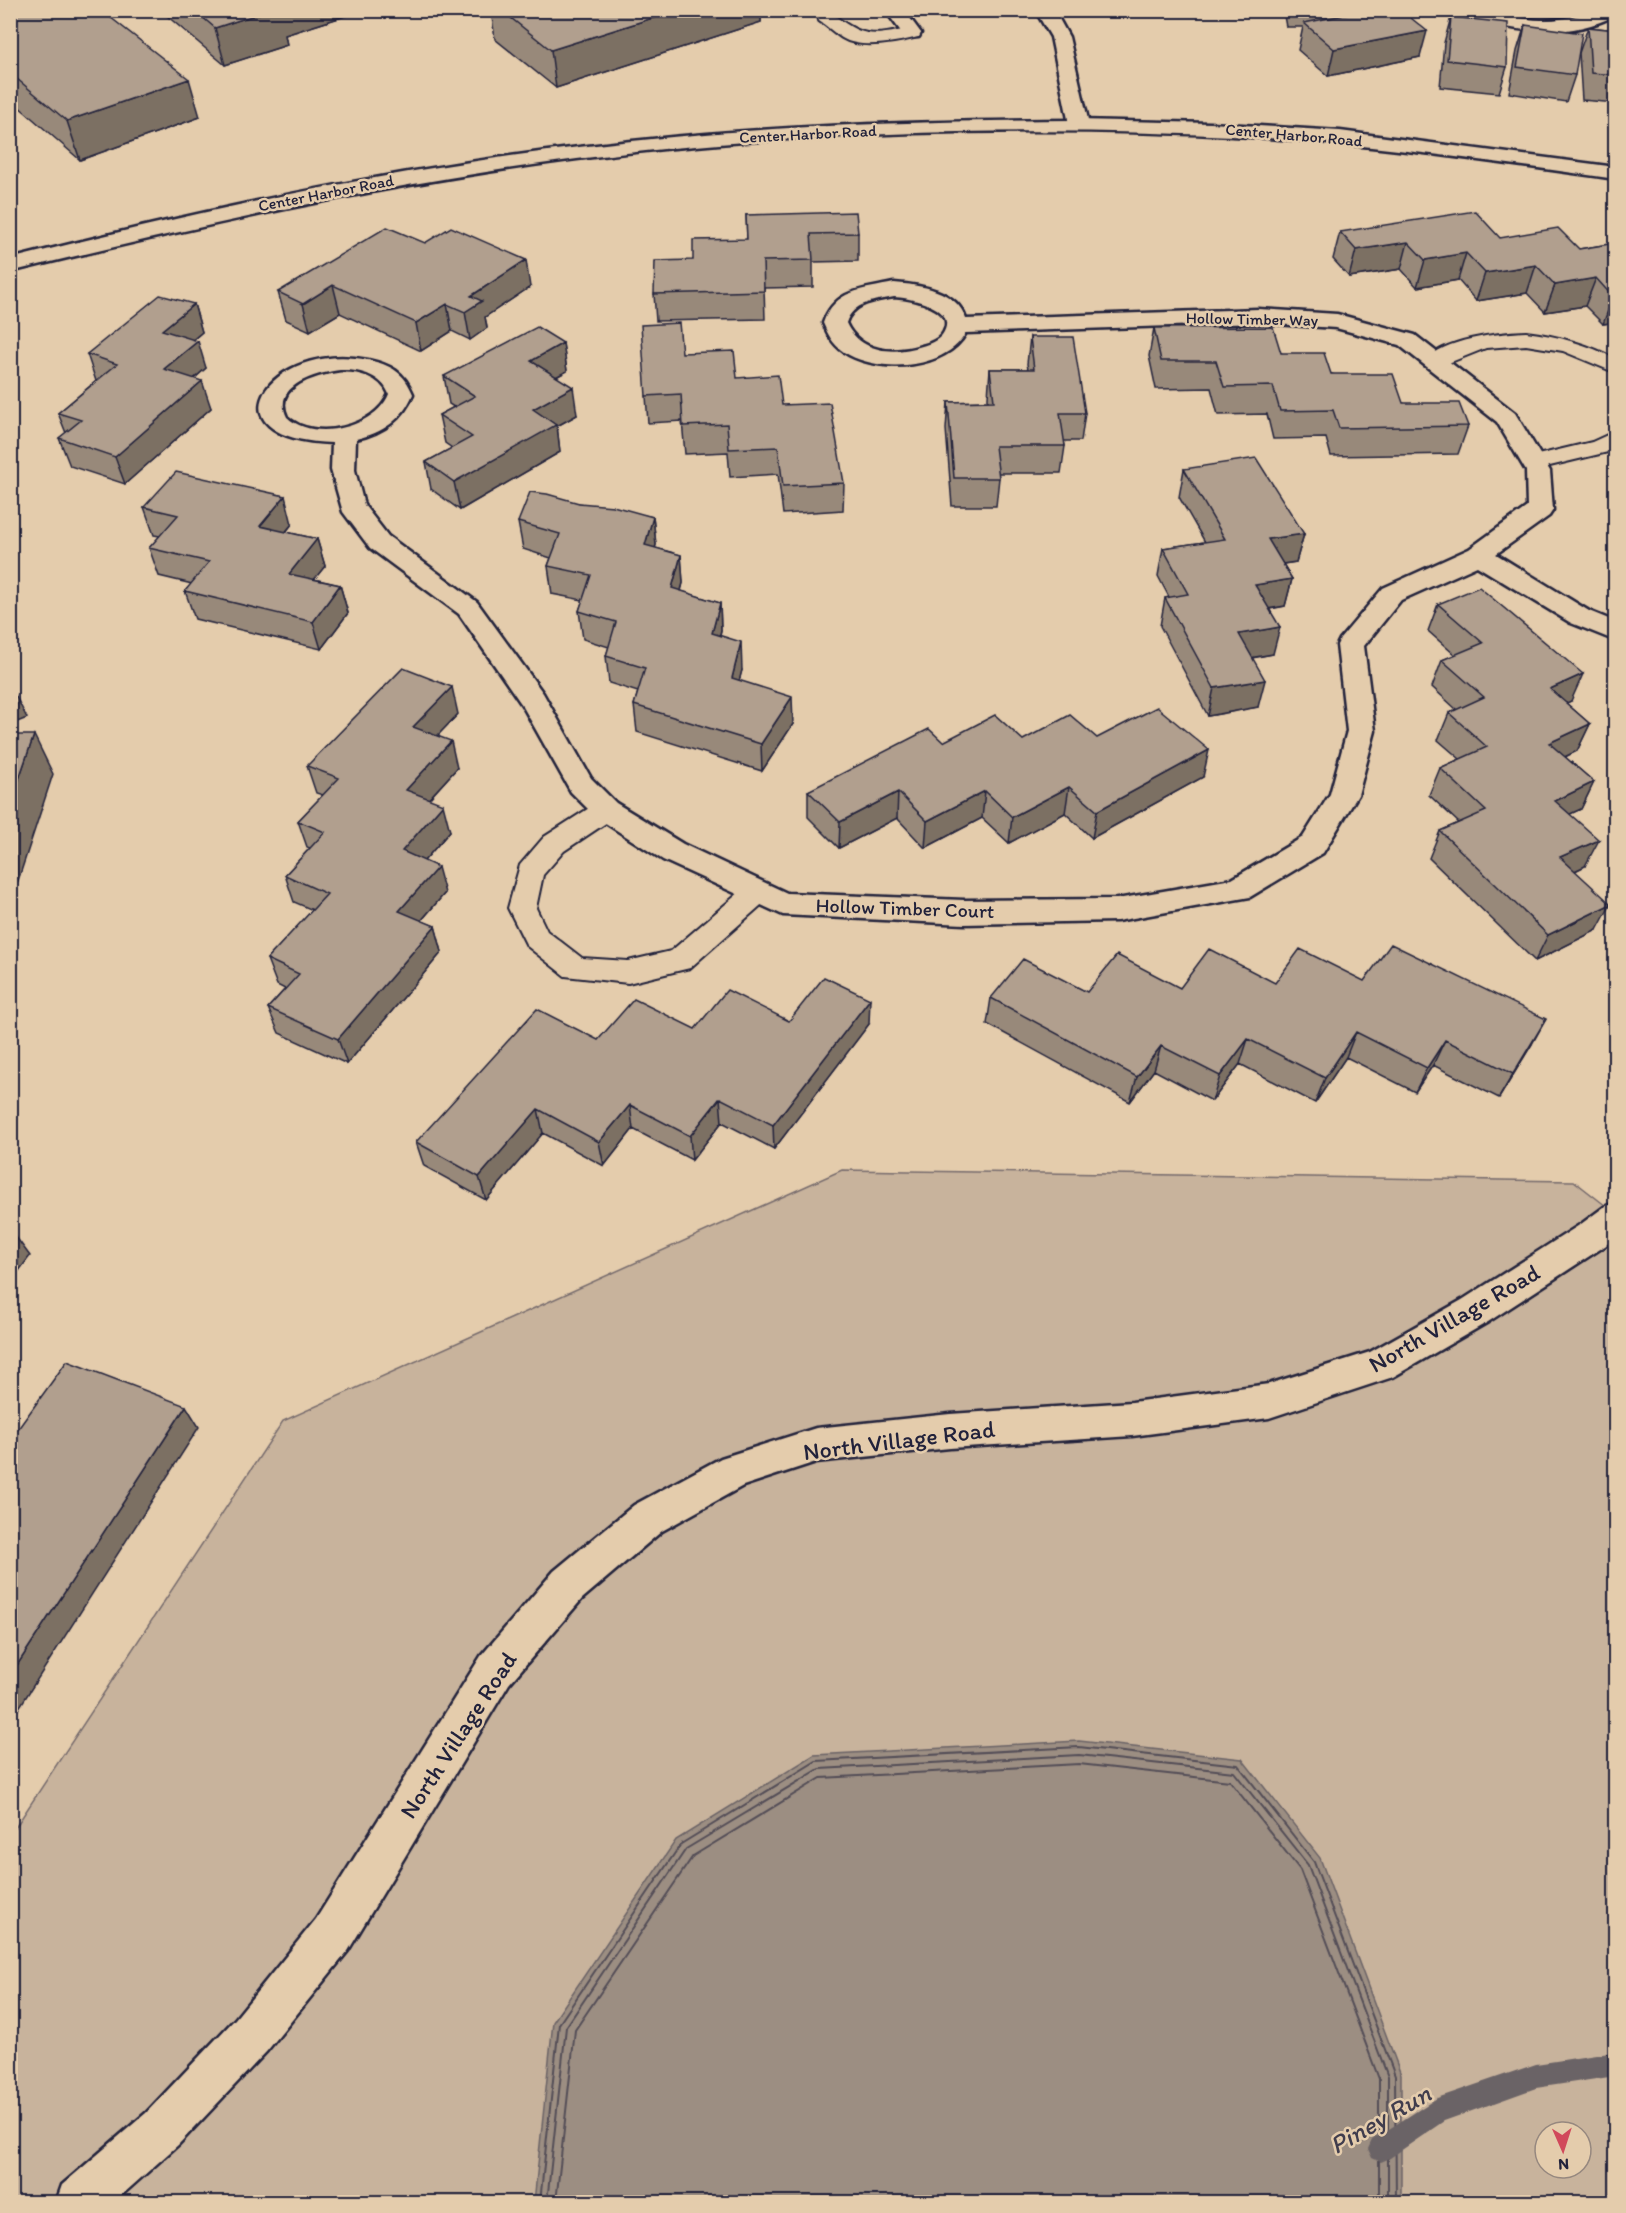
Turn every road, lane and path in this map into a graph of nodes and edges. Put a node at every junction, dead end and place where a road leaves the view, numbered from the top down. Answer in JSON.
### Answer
{"nodes":[{"id":1,"x":826,"y":10,"type":"edge"},
{"id":2,"x":894,"y":10,"type":"edge"},
{"id":3,"x":1044,"y":10,"type":"edge"},
{"id":4,"x":1470,"y":10,"type":"edge"},
{"id":5,"x":1611,"y":13,"type":"edge"},
{"id":6,"x":912,"y":33,"type":"joint"},
{"id":7,"x":1079,"y":124,"type":"junction"},
{"id":8,"x":1616,"y":173,"type":"edge"},
{"id":9,"x":10,"y":266,"type":"edge"},
{"id":10,"x":956,"y":326,"type":"junction"},
{"id":11,"x":1436,"y":362,"type":"junction"},
{"id":12,"x":1616,"y":367,"type":"edge"},
{"id":13,"x":344,"y":437,"type":"junction"},
{"id":14,"x":1616,"y":438,"type":"edge"},
{"id":15,"x":1533,"y":463,"type":"junction"},
{"id":16,"x":1478,"y":555,"type":"junction"},
{"id":17,"x":1616,"y":632,"type":"edge"},
{"id":18,"x":606,"y":810,"type":"junction"},
{"id":19,"x":758,"y":892,"type":"junction"},
{"id":20,"x":1616,"y":1217,"type":"edge"},
{"id":21,"x":79,"y":2202,"type":"edge"}],
"edges":[{"from":1,"to":6,"type":"lane"},
{"from":2,"to":6,"type":"street"},
{"from":3,"to":7,"type":"street"},
{"from":4,"to":5,"type":"street"},
{"from":7,"to":8,"type":"street","name":"Center Harbor Road"},
{"from":7,"to":9,"type":"street","name":"Center Harbor Road"},
{"from":10,"to":10,"type":"street"},
{"from":10,"to":11,"type":"street","name":"Hollow Timber Way"},
{"from":11,"to":12,"type":"lane"},
{"from":11,"to":15,"type":"street","name":"Hollow Timber Way"},
{"from":13,"to":13,"type":"street"},
{"from":13,"to":18,"type":"street","name":"Hollow Timber Court"},
{"from":14,"to":15,"type":"lane"},
{"from":15,"to":16,"type":"street","name":"Hollow Timber Way"},
{"from":16,"to":17,"type":"street"},
{"from":16,"to":19,"type":"street","name":"Hollow Timber Court"},
{"from":18,"to":19,"type":"street","name":"Hollow Timber Court"},
{"from":18,"to":19,"type":"lane"},
{"from":20,"to":21,"type":"street","name":"North Village Road"}]}
